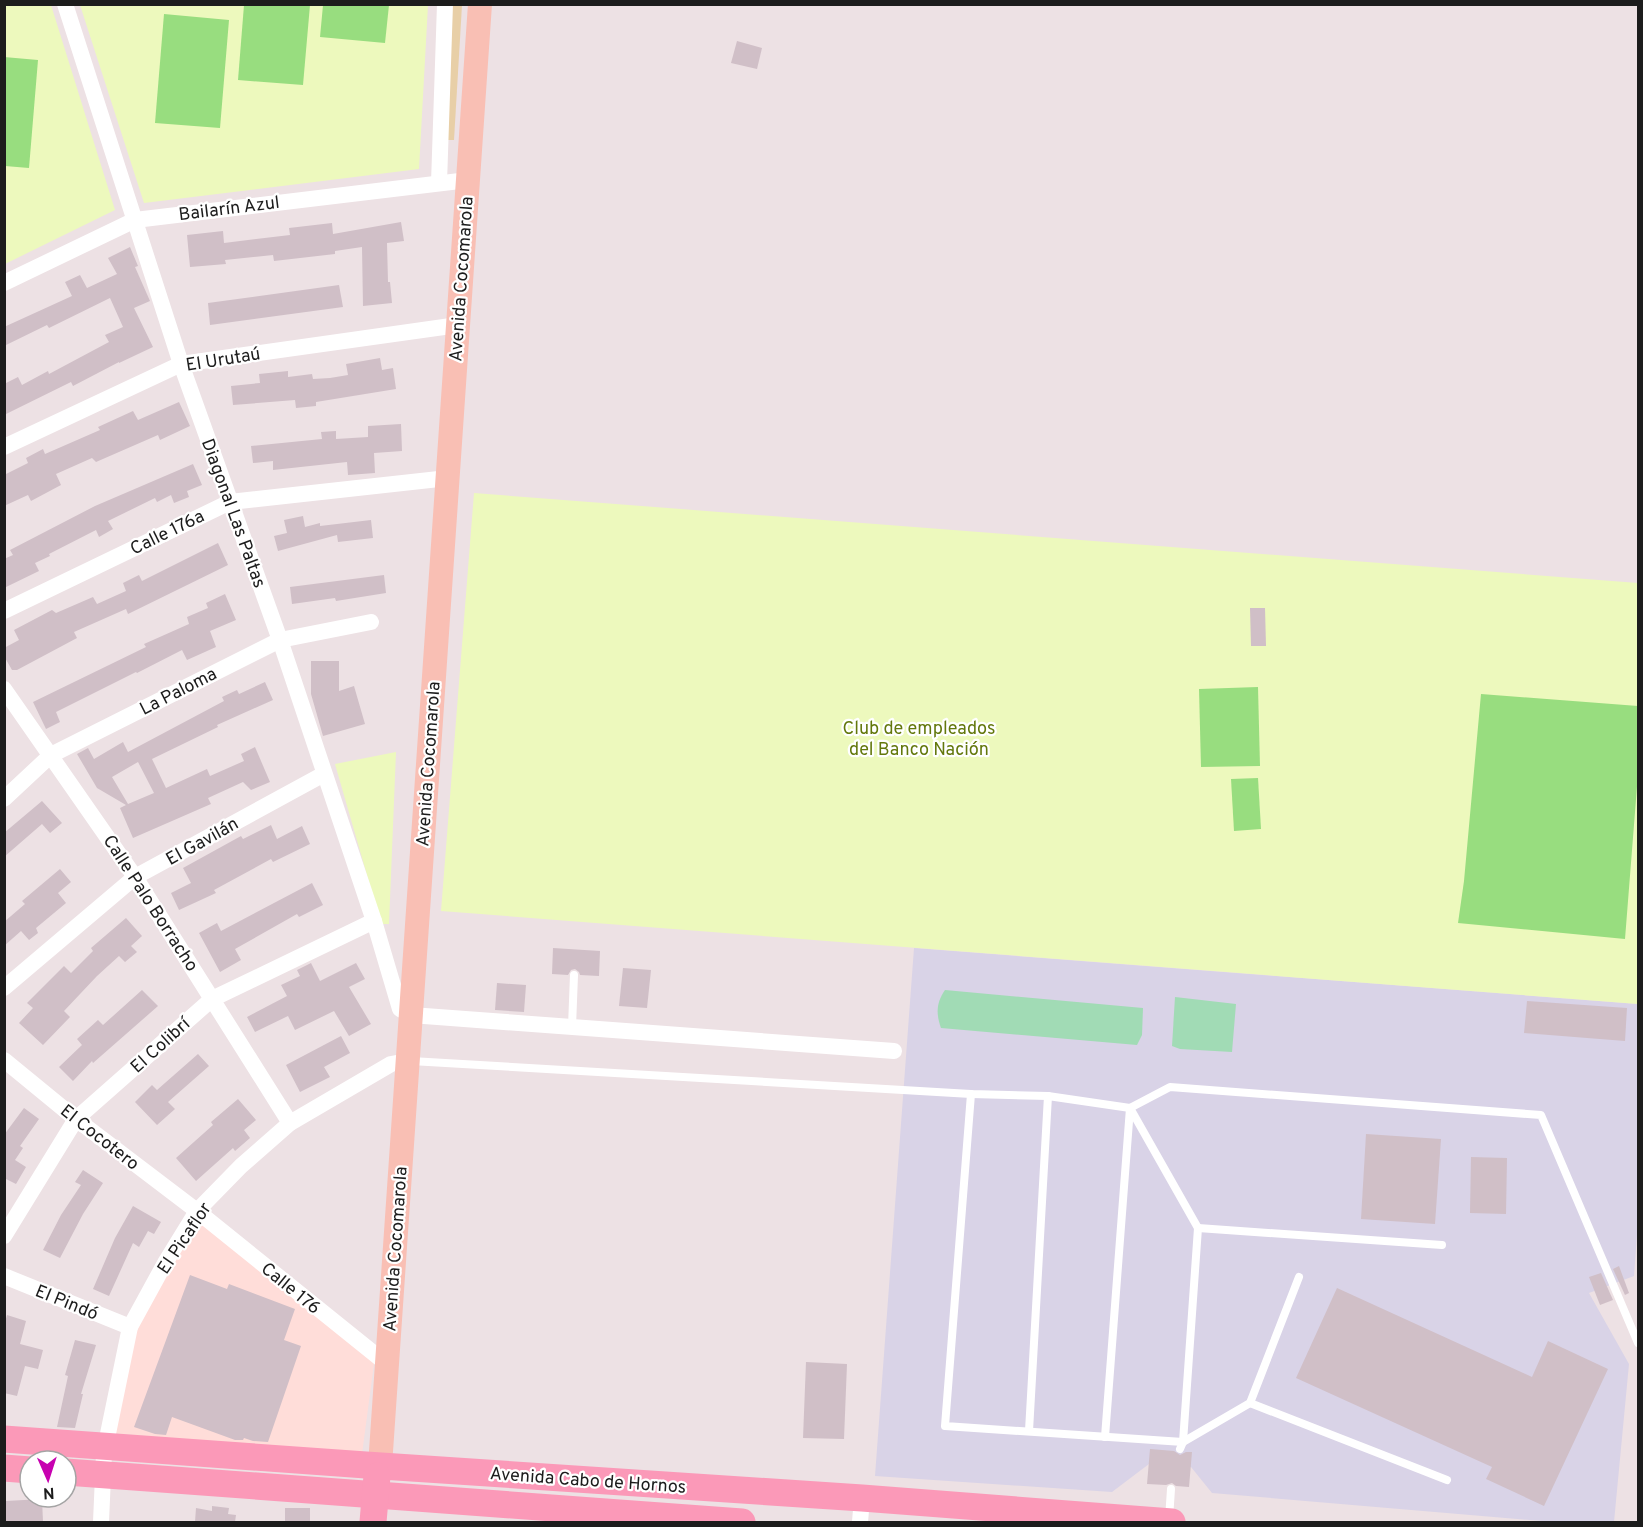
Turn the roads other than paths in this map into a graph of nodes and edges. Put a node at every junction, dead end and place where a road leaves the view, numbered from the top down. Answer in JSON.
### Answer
{"nodes":[{"id":1,"x":65,"y":4,"type":"edge"},
{"id":2,"x":445,"y":4,"type":"edge"},
{"id":3,"x":480,"y":4,"type":"edge"},
{"id":4,"x":468,"y":180,"type":"junction"},
{"id":5,"x":439,"y":183,"type":"junction"},
{"id":6,"x":135,"y":220,"type":"junction"},
{"id":7,"x":4,"y":283,"type":"edge"},
{"id":8,"x":458,"y":325,"type":"junction"},
{"id":9,"x":181,"y":364,"type":"junction"},
{"id":10,"x":4,"y":447,"type":"edge"},
{"id":11,"x":448,"y":478,"type":"junction"},
{"id":12,"x":230,"y":502,"type":"junction"},
{"id":13,"x":4,"y":611,"type":"edge"},
{"id":14,"x":371,"y":622,"type":"dead end"},
{"id":15,"x":280,"y":640,"type":"junction"},
{"id":16,"x":4,"y":689,"type":"edge"},
{"id":17,"x":51,"y":755,"type":"junction"},
{"id":18,"x":324,"y":774,"type":"junction"},
{"id":19,"x":4,"y":799,"type":"edge"},
{"id":20,"x":135,"y":877,"type":"junction"},
{"id":21,"x":374,"y":921,"type":"junction"},
{"id":22,"x":574,"y":975,"type":"dead end"},
{"id":23,"x":4,"y":988,"type":"edge"},
{"id":24,"x":212,"y":999,"type":"junction"},
{"id":25,"x":411,"y":1015,"type":"junction"},
{"id":26,"x":572,"y":1027,"type":"junction"},
{"id":27,"x":894,"y":1052,"type":"dead end"},
{"id":28,"x":4,"y":1060,"type":"edge"},
{"id":29,"x":407,"y":1060,"type":"junction"},
{"id":30,"x":971,"y":1094,"type":"junction"},
{"id":31,"x":1048,"y":1096,"type":"junction"},
{"id":32,"x":1130,"y":1108,"type":"junction"},
{"id":33,"x":76,"y":1119,"type":"junction"},
{"id":34,"x":290,"y":1123,"type":"junction"},
{"id":35,"x":197,"y":1211,"type":"junction"},
{"id":36,"x":1198,"y":1228,"type":"junction"},
{"id":37,"x":4,"y":1236,"type":"edge"},
{"id":38,"x":1442,"y":1245,"type":"dead end"},
{"id":39,"x":4,"y":1276,"type":"edge"},
{"id":40,"x":1299,"y":1276,"type":"dead end"},
{"id":41,"x":130,"y":1327,"type":"junction"},
{"id":42,"x":1638,"y":1343,"type":"edge"},
{"id":43,"x":387,"y":1364,"type":"junction"},
{"id":44,"x":1250,"y":1403,"type":"junction"},
{"id":45,"x":1029,"y":1431,"type":"junction"},
{"id":46,"x":1105,"y":1437,"type":"junction"},
{"id":47,"x":4,"y":1438,"type":"edge"},
{"id":48,"x":106,"y":1445,"type":"junction"},
{"id":49,"x":1181,"y":1445,"type":"junction"},
{"id":50,"x":380,"y":1466,"type":"junction"},
{"id":51,"x":78,"y":1473,"type":"edge"},
{"id":52,"x":103,"y":1475,"type":"junction"},
{"id":53,"x":1448,"y":1480,"type":"dead end"},
{"id":54,"x":1171,"y":1489,"type":"dead end"},
{"id":55,"x":376,"y":1494,"type":"junction"},
{"id":56,"x":861,"y":1510,"type":"edge"},
{"id":57,"x":611,"y":1518,"type":"edge"},
{"id":58,"x":101,"y":1522,"type":"edge"},
{"id":59,"x":374,"y":1522,"type":"edge"},
{"id":60,"x":741,"y":1522,"type":"edge"},
{"id":61,"x":1170,"y":1522,"type":"edge"}],
"edges":[{"from":1,"to":6,"type":"street","name":"Diagonal Las Paltas"},
{"from":2,"to":5,"type":"street"},
{"from":3,"to":4,"type":"main road","name":"Avenida Cocomarola"},
{"from":4,"to":5,"type":"street","name":"Bailarín Azul"},
{"from":4,"to":8,"type":"main road","name":"Avenida Cocomarola"},
{"from":5,"to":6,"type":"street","name":"Bailarín Azul"},
{"from":6,"to":7,"type":"street","name":"Bailarín Azul"},
{"from":6,"to":9,"type":"street","name":"Diagonal Las Paltas"},
{"from":8,"to":9,"type":"street","name":"El Urutaú"},
{"from":8,"to":11,"type":"main road","name":"Avenida Cocomarola"},
{"from":9,"to":10,"type":"street","name":"El Urutaú"},
{"from":9,"to":12,"type":"street","name":"Diagonal Las Paltas"},
{"from":11,"to":12,"type":"street","name":"Calle 176a"},
{"from":11,"to":25,"type":"main road","name":"Avenida Cocomarola"},
{"from":12,"to":13,"type":"street","name":"Calle 176a"},
{"from":12,"to":15,"type":"street","name":"Diagonal Las Paltas"},
{"from":14,"to":15,"type":"street","name":"La Paloma"},
{"from":15,"to":17,"type":"street","name":"La Paloma"},
{"from":15,"to":18,"type":"street","name":"Diagonal Las Paltas"},
{"from":16,"to":17,"type":"street","name":"Calle Palo Borracho"},
{"from":17,"to":19,"type":"street","name":"La Paloma"},
{"from":17,"to":20,"type":"street","name":"Calle Palo Borracho"},
{"from":18,"to":20,"type":"street","name":"El Gavilán"},
{"from":18,"to":21,"type":"street","name":"Diagonal Las Paltas"},
{"from":20,"to":23,"type":"street","name":"El Gavilán"},
{"from":20,"to":24,"type":"street","name":"Calle Palo Borracho"},
{"from":21,"to":24,"type":"street","name":"El Colibrí"},
{"from":21,"to":25,"type":"street","name":"Diagonal Las Paltas"},
{"from":22,"to":26,"type":"lane"},
{"from":24,"to":33,"type":"street","name":"El Colibrí"},
{"from":24,"to":34,"type":"street","name":"Calle Palo Borracho"},
{"from":25,"to":26,"type":"street"},
{"from":25,"to":29,"type":"main road","name":"Avenida Cocomarola"},
{"from":26,"to":27,"type":"street"},
{"from":28,"to":33,"type":"street","name":"El Cocotero"},
{"from":29,"to":30,"type":"lane"},
{"from":29,"to":34,"type":"street","name":"El Picaflor"},
{"from":29,"to":43,"type":"main road","name":"Avenida Cocomarola"},
{"from":30,"to":31,"type":"lane"},
{"from":30,"to":45,"type":"lane"},
{"from":31,"to":32,"type":"lane"},
{"from":31,"to":45,"type":"lane"},
{"from":32,"to":36,"type":"lane"},
{"from":32,"to":42,"type":"lane"},
{"from":32,"to":46,"type":"lane"},
{"from":33,"to":35,"type":"street","name":"El Cocotero"},
{"from":33,"to":37,"type":"street","name":"El Colibrí"},
{"from":34,"to":35,"type":"street","name":"El Picaflor"},
{"from":35,"to":41,"type":"street","name":"El Picaflor"},
{"from":35,"to":43,"type":"street","name":"Calle 176"},
{"from":36,"to":38,"type":"lane"},
{"from":36,"to":49,"type":"lane"},
{"from":39,"to":41,"type":"street","name":"El Pindó"},
{"from":40,"to":44,"type":"lane"},
{"from":41,"to":48,"type":"street","name":"El Picaflor"},
{"from":43,"to":50,"type":"main road","name":"Avenida Cocomarola"},
{"from":44,"to":49,"type":"lane"},
{"from":44,"to":53,"type":"lane"},
{"from":45,"to":46,"type":"lane"},
{"from":46,"to":49,"type":"lane"},
{"from":47,"to":48,"type":"main road","name":"Avenida Cabo de Hornos"},
{"from":48,"to":50,"type":"main road","name":"Avenida Cabo de Hornos"},
{"from":48,"to":52,"type":"street","name":"El Picaflor"},
{"from":50,"to":55,"type":"main road","name":"Avenida Cocomarola"},
{"from":50,"to":56,"type":"main road","name":"Avenida Cabo de Hornos"},
{"from":51,"to":52,"type":"main road","name":"Avenida Cabo de Hornos"},
{"from":52,"to":55,"type":"main road","name":"Avenida Cabo de Hornos"},
{"from":52,"to":58,"type":"street","name":"El Picaflor"},
{"from":54,"to":61,"type":"lane"},
{"from":55,"to":57,"type":"main road","name":"Avenida Cabo de Hornos"},
{"from":55,"to":59,"type":"main road","name":"Avenida Cocomarola"},
{"from":56,"to":61,"type":"main road","name":"Avenida Cabo de Hornos"},
{"from":57,"to":60,"type":"main road","name":"Avenida Cabo de Hornos"}]}
